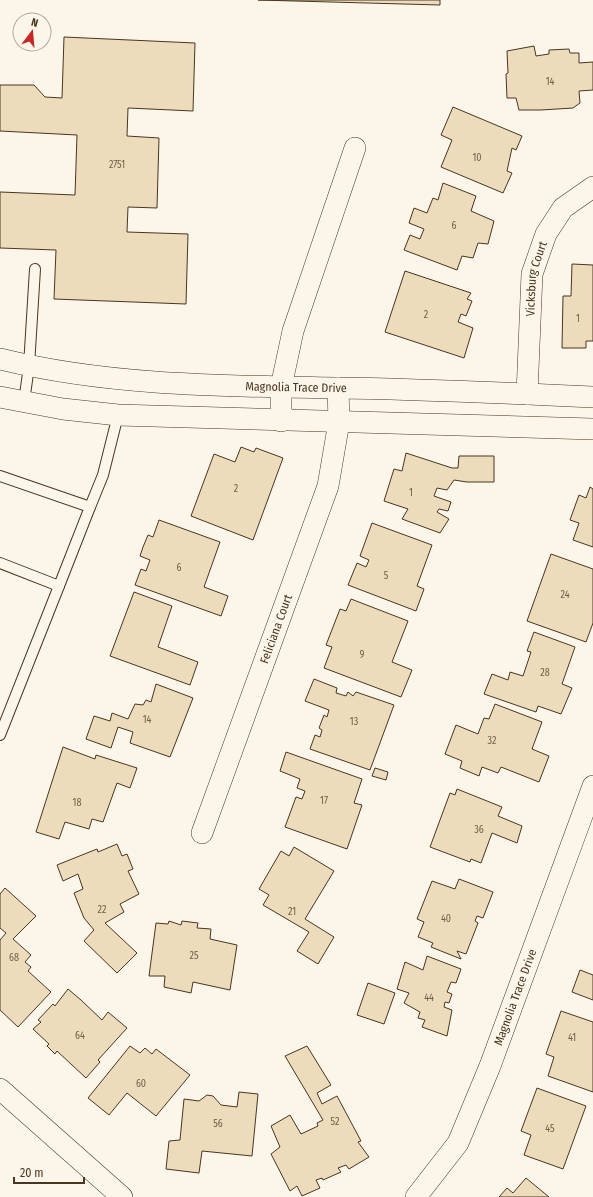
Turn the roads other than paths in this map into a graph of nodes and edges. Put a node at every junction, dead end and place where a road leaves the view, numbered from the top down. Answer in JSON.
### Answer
{"nodes":[{"id":1,"x":356,"y":148,"type":"dead end"},
{"id":2,"x":593,"y":187,"type":"edge"},
{"id":3,"x":35,"y":269,"type":"dead end"},
{"id":4,"x":0,"y":359,"type":"edge"},
{"id":5,"x":29,"y":366,"type":"junction"},
{"id":6,"x":281,"y":387,"type":"junction"},
{"id":7,"x":338,"y":388,"type":"junction"},
{"id":8,"x":528,"y":394,"type":"junction"},
{"id":9,"x":0,"y":397,"type":"edge"},
{"id":10,"x":593,"y":397,"type":"edge"},
{"id":11,"x":24,"y":402,"type":"junction"},
{"id":12,"x":118,"y":415,"type":"junction"},
{"id":13,"x":281,"y":420,"type":"junction"},
{"id":14,"x":339,"y":422,"type":"junction"},
{"id":15,"x":593,"y":429,"type":"edge"},
{"id":16,"x":0,"y":476,"type":"edge"},
{"id":17,"x":90,"y":507,"type":"junction"},
{"id":18,"x":0,"y":563,"type":"edge"},
{"id":19,"x":59,"y":586,"type":"junction"},
{"id":20,"x":0,"y":735,"type":"edge"},
{"id":21,"x":593,"y":786,"type":"edge"},
{"id":22,"x":202,"y":833,"type":"dead end"},
{"id":23,"x":0,"y":1089,"type":"edge"},
{"id":24,"x":122,"y":1197,"type":"edge"},
{"id":25,"x":416,"y":1197,"type":"edge"}],
"edges":[{"from":1,"to":6,"type":"street"},
{"from":2,"to":8,"type":"street","name":"Vicksburg Court"},
{"from":3,"to":5,"type":"lane"},
{"from":4,"to":5,"type":"street","name":"Magnolia Trace Drive"},
{"from":5,"to":6,"type":"street","name":"Magnolia Trace Drive"},
{"from":5,"to":11,"type":"lane"},
{"from":6,"to":7,"type":"street","name":"Magnolia Trace Drive"},
{"from":6,"to":13,"type":"street"},
{"from":7,"to":8,"type":"street","name":"Magnolia Trace Drive"},
{"from":7,"to":14,"type":"street","name":"Feliciana Court"},
{"from":8,"to":10,"type":"street","name":"Magnolia Trace Drive"},
{"from":9,"to":11,"type":"street"},
{"from":11,"to":12,"type":"street"},
{"from":12,"to":13,"type":"street"},
{"from":12,"to":17,"type":"lane"},
{"from":13,"to":14,"type":"street"},
{"from":14,"to":15,"type":"street"},
{"from":14,"to":22,"type":"street","name":"Feliciana Court"},
{"from":16,"to":17,"type":"lane"},
{"from":17,"to":19,"type":"lane"},
{"from":18,"to":19,"type":"lane"},
{"from":19,"to":20,"type":"lane"},
{"from":21,"to":25,"type":"street","name":"Magnolia Trace Drive"},
{"from":23,"to":24,"type":"street"}]}
